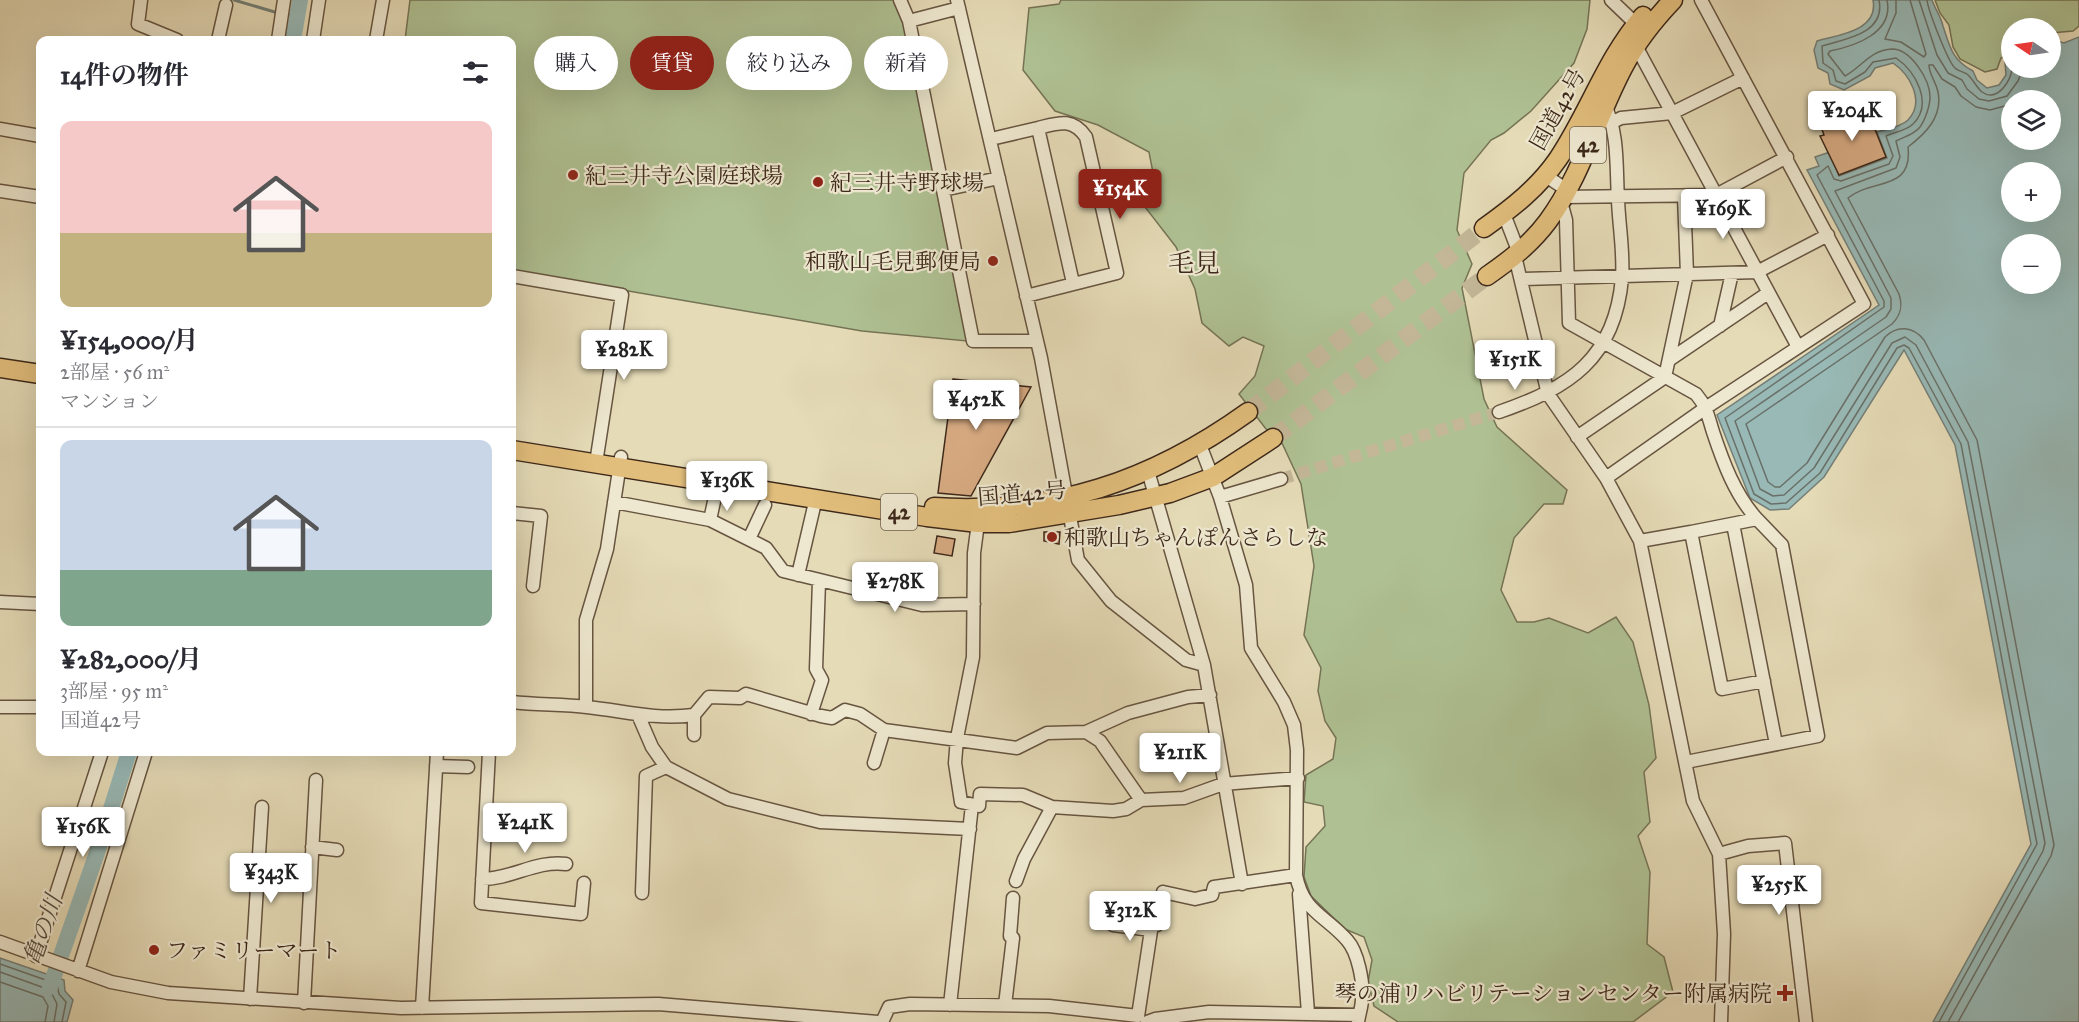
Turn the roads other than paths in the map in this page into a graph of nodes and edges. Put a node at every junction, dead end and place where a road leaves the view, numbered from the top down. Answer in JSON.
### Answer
{"nodes":[{"id":1,"x":141,"y":0,"type":"edge"},
{"id":2,"x":319,"y":0,"type":"edge"},
{"id":3,"x":383,"y":0,"type":"edge"},
{"id":4,"x":900,"y":0,"type":"edge"},
{"id":5,"x":1611,"y":0,"type":"edge"},
{"id":6,"x":1658,"y":0,"type":"edge"},
{"id":7,"x":1673,"y":0,"type":"edge"},
{"id":8,"x":1701,"y":0,"type":"edge"},
{"id":9,"x":958,"y":4,"type":"edge"},
{"id":10,"x":226,"y":5,"type":"dead end"},
{"id":11,"x":283,"y":10,"type":"edge"},
{"id":12,"x":909,"y":21,"type":"junction"},
{"id":13,"x":1636,"y":24,"type":"junction"},
{"id":14,"x":166,"y":36,"type":"edge"},
{"id":15,"x":219,"y":36,"type":"edge"},
{"id":16,"x":279,"y":36,"type":"edge"},
{"id":17,"x":314,"y":36,"type":"edge"},
{"id":18,"x":377,"y":36,"type":"edge"},
{"id":19,"x":1636,"y":46,"type":"junction"},
{"id":20,"x":1743,"y":78,"type":"junction"},
{"id":21,"x":1596,"y":88,"type":"junction"},
{"id":22,"x":1672,"y":113,"type":"junction"},
{"id":23,"x":1609,"y":114,"type":"junction"},
{"id":24,"x":1038,"y":128,"type":"junction"},
{"id":25,"x":0,"y":129,"type":"edge"},
{"id":26,"x":36,"y":135,"type":"edge"},
{"id":27,"x":991,"y":140,"type":"junction"},
{"id":28,"x":1787,"y":158,"type":"junction"},
{"id":29,"x":1546,"y":176,"type":"junction"},
{"id":30,"x":999,"y":178,"type":"junction"},
{"id":31,"x":0,"y":190,"type":"edge"},
{"id":32,"x":943,"y":190,"type":"junction"},
{"id":33,"x":1716,"y":195,"type":"junction"},
{"id":34,"x":36,"y":196,"type":"edge"},
{"id":35,"x":1684,"y":196,"type":"junction"},
{"id":36,"x":1563,"y":198,"type":"junction"},
{"id":37,"x":1618,"y":198,"type":"junction"},
{"id":38,"x":1504,"y":214,"type":"junction"},
{"id":39,"x":1484,"y":228,"type":"tunnel mouth"},
{"id":40,"x":1828,"y":235,"type":"junction"},
{"id":41,"x":1517,"y":254,"type":"junction"},
{"id":42,"x":1757,"y":272,"type":"junction"},
{"id":43,"x":1732,"y":273,"type":"junction"},
{"id":44,"x":1686,"y":274,"type":"junction"},
{"id":45,"x":1487,"y":276,"type":"tunnel mouth"},
{"id":46,"x":516,"y":277,"type":"edge"},
{"id":47,"x":1622,"y":277,"type":"junction"},
{"id":48,"x":1522,"y":279,"type":"junction"},
{"id":49,"x":1567,"y":279,"type":"junction"},
{"id":50,"x":1073,"y":283,"type":"junction"},
{"id":51,"x":1768,"y":293,"type":"junction"},
{"id":52,"x":1026,"y":296,"type":"junction"},
{"id":53,"x":1720,"y":326,"type":"junction"},
{"id":54,"x":1037,"y":341,"type":"junction"},
{"id":55,"x":1603,"y":342,"type":"junction"},
{"id":56,"x":1798,"y":348,"type":"junction"},
{"id":57,"x":0,"y":356,"type":"edge"},
{"id":58,"x":1669,"y":360,"type":"junction"},
{"id":59,"x":36,"y":362,"type":"edge"},
{"id":60,"x":0,"y":368,"type":"edge"},
{"id":61,"x":36,"y":373,"type":"edge"},
{"id":62,"x":1665,"y":376,"type":"junction"},
{"id":63,"x":1545,"y":396,"type":"junction"},
{"id":64,"x":1707,"y":407,"type":"junction"},
{"id":65,"x":1248,"y":412,"type":"tunnel mouth"},
{"id":66,"x":1499,"y":412,"type":"tunnel mouth"},
{"id":67,"x":1577,"y":437,"type":"junction"},
{"id":68,"x":1273,"y":438,"type":"tunnel mouth"},
{"id":69,"x":516,"y":440,"type":"edge"},
{"id":70,"x":1200,"y":445,"type":"junction"},
{"id":71,"x":516,"y":450,"type":"edge"},
{"id":72,"x":597,"y":458,"type":"junction"},
{"id":73,"x":620,"y":462,"type":"junction"},
{"id":74,"x":1148,"y":471,"type":"junction"},
{"id":75,"x":1214,"y":477,"type":"junction"},
{"id":76,"x":1605,"y":478,"type":"junction"},
{"id":77,"x":1281,"y":479,"type":"tunnel mouth"},
{"id":78,"x":718,"y":483,"type":"junction"},
{"id":79,"x":1155,"y":496,"type":"junction"},
{"id":80,"x":1221,"y":496,"type":"junction"},
{"id":81,"x":816,"y":498,"type":"junction"},
{"id":82,"x":614,"y":502,"type":"junction"},
{"id":83,"x":765,"y":504,"type":"dead end"},
{"id":84,"x":1069,"y":506,"type":"junction"},
{"id":85,"x":516,"y":513,"type":"edge"},
{"id":86,"x":1757,"y":519,"type":"junction"},
{"id":87,"x":710,"y":520,"type":"junction"},
{"id":88,"x":978,"y":523,"type":"junction"},
{"id":89,"x":1733,"y":524,"type":"junction"},
{"id":90,"x":1691,"y":532,"type":"junction"},
{"id":91,"x":749,"y":539,"type":"junction"},
{"id":92,"x":1640,"y":541,"type":"junction"},
{"id":93,"x":798,"y":575,"type":"junction"},
{"id":94,"x":819,"y":581,"type":"junction"},
{"id":95,"x":532,"y":586,"type":"dead end"},
{"id":96,"x":0,"y":602,"type":"edge"},
{"id":97,"x":36,"y":604,"type":"edge"},
{"id":98,"x":974,"y":604,"type":"junction"},
{"id":99,"x":1204,"y":665,"type":"junction"},
{"id":100,"x":1764,"y":681,"type":"junction"},
{"id":101,"x":1210,"y":695,"type":"junction"},
{"id":102,"x":516,"y":702,"type":"edge"},
{"id":103,"x":0,"y":707,"type":"edge"},
{"id":104,"x":36,"y":707,"type":"edge"},
{"id":105,"x":586,"y":707,"type":"junction"},
{"id":106,"x":811,"y":714,"type":"junction"},
{"id":107,"x":694,"y":715,"type":"junction"},
{"id":108,"x":639,"y":717,"type":"junction"},
{"id":109,"x":884,"y":730,"type":"junction"},
{"id":110,"x":1086,"y":732,"type":"junction"},
{"id":111,"x":694,"y":735,"type":"dead end"},
{"id":112,"x":957,"y":738,"type":"junction"},
{"id":113,"x":1776,"y":744,"type":"junction"},
{"id":114,"x":101,"y":756,"type":"edge"},
{"id":115,"x":145,"y":756,"type":"edge"},
{"id":116,"x":437,"y":756,"type":"edge"},
{"id":117,"x":489,"y":756,"type":"edge"},
{"id":118,"x":1686,"y":762,"type":"junction"},
{"id":119,"x":874,"y":763,"type":"dead end"},
{"id":120,"x":436,"y":766,"type":"junction"},
{"id":121,"x":468,"y":767,"type":"dead end"},
{"id":122,"x":666,"y":767,"type":"junction"},
{"id":123,"x":1298,"y":778,"type":"junction"},
{"id":124,"x":316,"y":780,"type":"dead end"},
{"id":125,"x":1223,"y":784,"type":"junction"},
{"id":126,"x":1141,"y":800,"type":"junction"},
{"id":127,"x":972,"y":805,"type":"junction"},
{"id":128,"x":262,"y":807,"type":"dead end"},
{"id":129,"x":1052,"y":807,"type":"junction"},
{"id":130,"x":970,"y":829,"type":"junction"},
{"id":131,"x":312,"y":847,"type":"junction"},
{"id":132,"x":337,"y":850,"type":"dead end"},
{"id":133,"x":1719,"y":854,"type":"junction"},
{"id":134,"x":566,"y":864,"type":"dead end"},
{"id":135,"x":290,"y":872,"type":"dead end"},
{"id":136,"x":311,"y":872,"type":"junction"},
{"id":137,"x":1296,"y":875,"type":"junction"},
{"id":138,"x":482,"y":879,"type":"junction"},
{"id":139,"x":1016,"y":881,"type":"dead end"},
{"id":140,"x":584,"y":883,"type":"dead end"},
{"id":141,"x":1242,"y":884,"type":"junction"},
{"id":142,"x":1299,"y":892,"type":"junction"},
{"id":143,"x":642,"y":893,"type":"dead end"},
{"id":144,"x":1013,"y":898,"type":"dead end"},
{"id":145,"x":1113,"y":925,"type":"dead end"},
{"id":146,"x":1151,"y":930,"type":"junction"},
{"id":147,"x":0,"y":942,"type":"edge"},
{"id":148,"x":38,"y":956,"type":"junction"},
{"id":149,"x":76,"y":970,"type":"junction"},
{"id":150,"x":250,"y":999,"type":"junction"},
{"id":151,"x":304,"y":1003,"type":"junction"},
{"id":152,"x":950,"y":1005,"type":"junction"},
{"id":153,"x":1005,"y":1005,"type":"junction"},
{"id":154,"x":422,"y":1008,"type":"junction"},
{"id":155,"x":1308,"y":1013,"type":"junction"},
{"id":156,"x":1358,"y":1019,"type":"edge"},
{"id":157,"x":1144,"y":1020,"type":"edge"},
{"id":158,"x":880,"y":1022,"type":"edge"},
{"id":159,"x":1721,"y":1022,"type":"edge"},
{"id":160,"x":1806,"y":1022,"type":"edge"}],
"edges":[{"from":1,"to":14,"type":"street"},
{"from":2,"to":17,"type":"street"},
{"from":3,"to":18,"type":"street"},
{"from":4,"to":12,"type":"street"},
{"from":5,"to":13,"type":"street"},
{"from":6,"to":13,"type":"highway","name":"国道42号","number":"42"},
{"from":7,"to":19,"type":"highway","name":"国道42号","number":"42"},
{"from":8,"to":20,"type":"street"},
{"from":9,"to":12,"type":"street"},
{"from":9,"to":27,"type":"street"},
{"from":10,"to":15,"type":"street"},
{"from":11,"to":16,"type":"street"},
{"from":12,"to":32,"type":"street"},
{"from":13,"to":21,"type":"highway","name":"国道42号","number":"42"},
{"from":19,"to":22,"type":"street"},
{"from":19,"to":23,"type":"highway","name":"国道42号","number":"42"},
{"from":20,"to":22,"type":"street"},
{"from":20,"to":28,"type":"street"},
{"from":21,"to":23,"type":"street"},
{"from":21,"to":29,"type":"highway","name":"国道42号","number":"42"},
{"from":22,"to":23,"type":"street"},
{"from":22,"to":33,"type":"street"},
{"from":23,"to":36,"type":"highway","name":"国道42号","number":"42"},
{"from":23,"to":37,"type":"street"},
{"from":24,"to":27,"type":"street"},
{"from":24,"to":50,"type":"street"},
{"from":24,"to":50,"type":"street"},
{"from":25,"to":26,"type":"street"},
{"from":27,"to":30,"type":"street"},
{"from":28,"to":33,"type":"street"},
{"from":28,"to":40,"type":"street"},
{"from":29,"to":36,"type":"street"},
{"from":29,"to":38,"type":"highway","name":"国道42号","number":"42"},
{"from":30,"to":32,"type":"street"},
{"from":30,"to":52,"type":"street"},
{"from":31,"to":34,"type":"street"},
{"from":32,"to":54,"type":"street"},
{"from":33,"to":35,"type":"street"},
{"from":33,"to":42,"type":"street"},
{"from":35,"to":37,"type":"street"},
{"from":35,"to":44,"type":"street"},
{"from":36,"to":37,"type":"street"},
{"from":36,"to":41,"type":"highway","name":"国道42号","number":"42"},
{"from":36,"to":49,"type":"street"},
{"from":37,"to":47,"type":"street"},
{"from":38,"to":39,"type":"highway","name":"国道42号","number":"42"},
{"from":38,"to":41,"type":"street"},
{"from":40,"to":42,"type":"street"},
{"from":40,"to":56,"type":"street"},
{"from":41,"to":45,"type":"highway","name":"国道42号","number":"42"},
{"from":41,"to":48,"type":"street"},
{"from":42,"to":43,"type":"street"},
{"from":42,"to":51,"type":"street"},
{"from":43,"to":44,"type":"street"},
{"from":43,"to":53,"type":"street"},
{"from":44,"to":47,"type":"street"},
{"from":44,"to":58,"type":"street"},
{"from":46,"to":72,"type":"street"},
{"from":47,"to":49,"type":"street"},
{"from":47,"to":55,"type":"street"},
{"from":48,"to":49,"type":"street"},
{"from":48,"to":63,"type":"street"},
{"from":49,"to":55,"type":"street"},
{"from":50,"to":52,"type":"street"},
{"from":51,"to":53,"type":"street"},
{"from":51,"to":56,"type":"street"},
{"from":52,"to":54,"type":"street"},
{"from":53,"to":58,"type":"street"},
{"from":54,"to":84,"type":"street"},
{"from":55,"to":62,"type":"street"},
{"from":55,"to":63,"type":"street"},
{"from":56,"to":64,"type":"street"},
{"from":57,"to":59,"type":"highway"},
{"from":58,"to":62,"type":"street"},
{"from":60,"to":61,"type":"highway"},
{"from":62,"to":64,"type":"street"},
{"from":62,"to":67,"type":"street"},
{"from":63,"to":66,"type":"street"},
{"from":63,"to":67,"type":"street"},
{"from":64,"to":76,"type":"street"},
{"from":64,"to":86,"type":"street"},
{"from":65,"to":70,"type":"highway","name":"国道42号","number":"42"},
{"from":67,"to":76,"type":"street"},
{"from":68,"to":75,"type":"highway","name":"国道42号","number":"42"},
{"from":69,"to":72,"type":"highway","name":"国道42号","number":"42"},
{"from":70,"to":74,"type":"highway","name":"国道42号","number":"42"},
{"from":70,"to":75,"type":"street"},
{"from":71,"to":72,"type":"highway","name":"国道42号","number":"42"},
{"from":72,"to":73,"type":"highway","name":"国道42号","number":"42"},
{"from":73,"to":78,"type":"highway","name":"国道42号","number":"42"},
{"from":73,"to":82,"type":"street"},
{"from":73,"to":84,"type":"highway","name":"国道42号","number":"42"},
{"from":74,"to":79,"type":"street"},
{"from":74,"to":84,"type":"highway","name":"国道42号","number":"42"},
{"from":75,"to":79,"type":"highway","name":"国道42号","number":"42"},
{"from":75,"to":80,"type":"street"},
{"from":76,"to":92,"type":"street"},
{"from":77,"to":80,"type":"street"},
{"from":78,"to":81,"type":"highway","name":"国道42号","number":"42"},
{"from":78,"to":87,"type":"street"},
{"from":79,"to":84,"type":"highway","name":"国道42号","number":"42"},
{"from":79,"to":99,"type":"street"},
{"from":80,"to":123,"type":"street"},
{"from":81,"to":88,"type":"highway","name":"国道42号","number":"42"},
{"from":81,"to":93,"type":"street"},
{"from":82,"to":87,"type":"street"},
{"from":82,"to":105,"type":"street"},
{"from":83,"to":91,"type":"street"},
{"from":84,"to":88,"type":"highway","name":"国道42号","number":"42"},
{"from":84,"to":99,"type":"street"},
{"from":85,"to":95,"type":"street"},
{"from":86,"to":89,"type":"street"},
{"from":86,"to":113,"type":"street"},
{"from":87,"to":91,"type":"street"},
{"from":88,"to":98,"type":"street"},
{"from":89,"to":90,"type":"street"},
{"from":89,"to":100,"type":"street"},
{"from":90,"to":92,"type":"street"},
{"from":90,"to":100,"type":"street"},
{"from":91,"to":93,"type":"street"},
{"from":92,"to":118,"type":"street"},
{"from":93,"to":94,"type":"street"},
{"from":94,"to":98,"type":"street"},
{"from":94,"to":106,"type":"street"},
{"from":96,"to":97,"type":"street"},
{"from":98,"to":112,"type":"street"},
{"from":99,"to":101,"type":"street"},
{"from":100,"to":113,"type":"street"},
{"from":101,"to":110,"type":"street"},
{"from":101,"to":125,"type":"street"},
{"from":102,"to":105,"type":"street"},
{"from":103,"to":104,"type":"street"},
{"from":105,"to":108,"type":"street"},
{"from":106,"to":107,"type":"street"},
{"from":106,"to":109,"type":"street"},
{"from":107,"to":108,"type":"street"},
{"from":107,"to":111,"type":"street"},
{"from":108,"to":122,"type":"street"},
{"from":109,"to":112,"type":"street"},
{"from":109,"to":119,"type":"street"},
{"from":110,"to":112,"type":"street"},
{"from":110,"to":126,"type":"street"},
{"from":112,"to":127,"type":"street"},
{"from":113,"to":118,"type":"street"},
{"from":114,"to":148,"type":"street"},
{"from":115,"to":149,"type":"street"},
{"from":116,"to":120,"type":"street"},
{"from":117,"to":138,"type":"street"},
{"from":118,"to":133,"type":"street"},
{"from":120,"to":121,"type":"street"},
{"from":120,"to":154,"type":"street"},
{"from":122,"to":130,"type":"street"},
{"from":122,"to":143,"type":"street"},
{"from":123,"to":125,"type":"street"},
{"from":123,"to":137,"type":"street"},
{"from":124,"to":131,"type":"street"},
{"from":125,"to":126,"type":"street"},
{"from":125,"to":141,"type":"street"},
{"from":126,"to":129,"type":"street"},
{"from":127,"to":129,"type":"street"},
{"from":127,"to":130,"type":"street"},
{"from":128,"to":150,"type":"street"},
{"from":129,"to":139,"type":"street"},
{"from":130,"to":152,"type":"street"},
{"from":131,"to":132,"type":"street"},
{"from":131,"to":136,"type":"street"},
{"from":133,"to":159,"type":"street"},
{"from":133,"to":160,"type":"street"},
{"from":134,"to":138,"type":"street"},
{"from":135,"to":136,"type":"street"},
{"from":136,"to":151,"type":"street"},
{"from":137,"to":141,"type":"street"},
{"from":137,"to":142,"type":"street"},
{"from":138,"to":140,"type":"street"},
{"from":141,"to":146,"type":"street"},
{"from":142,"to":155,"type":"street"},
{"from":142,"to":156,"type":"street"},
{"from":144,"to":153,"type":"street"},
{"from":145,"to":146,"type":"street"},
{"from":146,"to":157,"type":"street"},
{"from":147,"to":148,"type":"street"},
{"from":148,"to":149,"type":"street"},
{"from":149,"to":150,"type":"street"},
{"from":150,"to":151,"type":"street"},
{"from":151,"to":154,"type":"street"},
{"from":152,"to":153,"type":"street"},
{"from":152,"to":158,"type":"street"},
{"from":153,"to":157,"type":"street"},
{"from":154,"to":158,"type":"street"},
{"from":155,"to":156,"type":"street"},
{"from":155,"to":157,"type":"street"}]}
